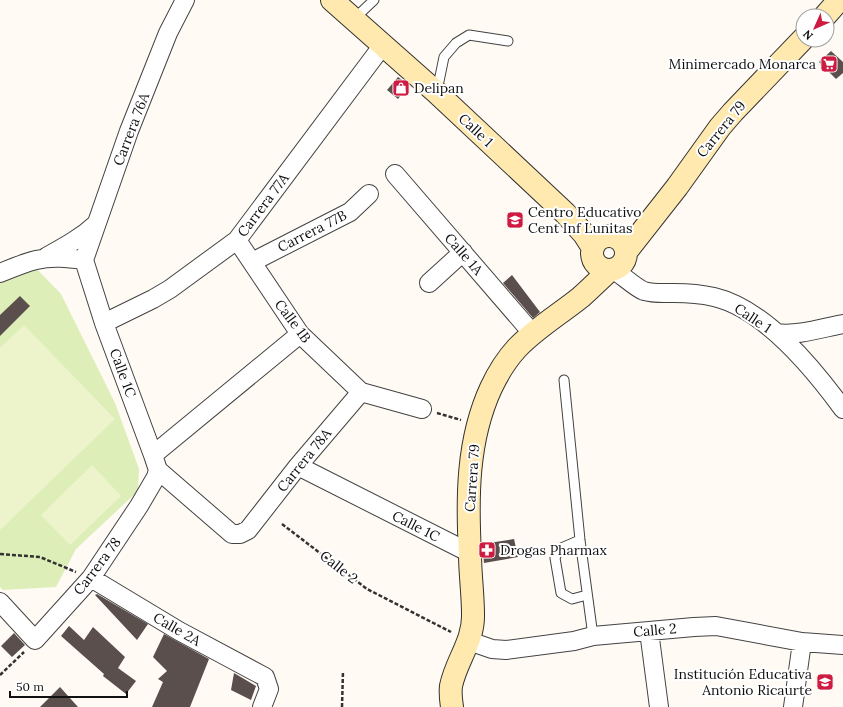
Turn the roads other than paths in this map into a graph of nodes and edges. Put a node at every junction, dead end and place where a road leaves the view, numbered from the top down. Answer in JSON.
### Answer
{"nodes":[{"id":1,"x":184,"y":0,"type":"edge"},
{"id":2,"x":332,"y":0,"type":"edge"},
{"id":3,"x":374,"y":0,"type":"edge"},
{"id":4,"x":839,"y":0,"type":"edge"},
{"id":5,"x":832,"y":8,"type":"edge"},
{"id":6,"x":354,"y":20,"type":"junction"},
{"id":7,"x":508,"y":41,"type":"dead end"},
{"id":8,"x":384,"y":46,"type":"junction"},
{"id":9,"x":795,"y":48,"type":"edge"},
{"id":10,"x":436,"y":92,"type":"junction"},
{"id":11,"x":395,"y":174,"type":"dead end"},
{"id":12,"x":368,"y":194,"type":"dead end"},
{"id":13,"x":97,"y":223,"type":"junction"},
{"id":14,"x":237,"y":240,"type":"junction"},
{"id":15,"x":463,"y":252,"type":"junction"},
{"id":16,"x":611,"y":255,"type":"junction"},
{"id":17,"x":44,"y":258,"type":"junction"},
{"id":18,"x":84,"y":260,"type":"junction"},
{"id":19,"x":252,"y":262,"type":"junction"},
{"id":20,"x":0,"y":273,"type":"edge"},
{"id":21,"x":429,"y":283,"type":"dead end"},
{"id":22,"x":104,"y":323,"type":"junction"},
{"id":23,"x":843,"y":324,"type":"edge"},
{"id":24,"x":776,"y":333,"type":"junction"},
{"id":25,"x":300,"y":334,"type":"junction"},
{"id":26,"x":533,"y":334,"type":"junction"},
{"id":27,"x":564,"y":380,"type":"dead end"},
{"id":28,"x":361,"y":392,"type":"junction"},
{"id":29,"x":422,"y":409,"type":"road end"},
{"id":30,"x":843,"y":409,"type":"edge"},
{"id":31,"x":298,"y":466,"type":"junction"},
{"id":32,"x":154,"y":470,"type":"junction"},
{"id":33,"x":580,"y":540,"type":"junction"},
{"id":34,"x":470,"y":553,"type":"junction"},
{"id":35,"x":91,"y":578,"type":"junction"},
{"id":36,"x":587,"y":595,"type":"junction"},
{"id":37,"x":0,"y":602,"type":"edge"},
{"id":38,"x":649,"y":631,"type":"junction"},
{"id":39,"x":593,"y":636,"type":"junction"},
{"id":40,"x":462,"y":638,"type":"junction"},
{"id":41,"x":802,"y":642,"type":"junction"},
{"id":42,"x":843,"y":645,"type":"edge"},
{"id":43,"x":262,"y":707,"type":"edge"},
{"id":44,"x":452,"y":707,"type":"edge"},
{"id":45,"x":659,"y":707,"type":"edge"},
{"id":46,"x":793,"y":707,"type":"edge"}],
"edges":[{"from":1,"to":13,"type":"street","name":"Carrera 76A"},
{"from":2,"to":6,"type":"main road","name":"Calle 1"},
{"from":3,"to":6,"type":"lane"},
{"from":4,"to":5,"type":"main road"},
{"from":6,"to":8,"type":"main road","name":"Calle 1"},
{"from":7,"to":10,"type":"lane"},
{"from":8,"to":10,"type":"main road","name":"Calle 1"},
{"from":8,"to":14,"type":"street","name":"Carrera 77A"},
{"from":9,"to":16,"type":"main road","name":"Carrera 79"},
{"from":10,"to":16,"type":"main road","name":"Calle 1"},
{"from":11,"to":15,"type":"street","name":"Calle 1A"},
{"from":12,"to":19,"type":"street","name":"Carrera 77B"},
{"from":13,"to":17,"type":"street"},
{"from":13,"to":18,"type":"street","name":"Carrera 76A"},
{"from":14,"to":19,"type":"street","name":"Calle 1B"},
{"from":14,"to":22,"type":"street","name":"Carrera 77A"},
{"from":15,"to":21,"type":"street"},
{"from":15,"to":26,"type":"street","name":"Calle 1A"},
{"from":16,"to":24,"type":"street","name":"Calle 1"},
{"from":16,"to":26,"type":"main road","name":"Carrera 79"},
{"from":17,"to":18,"type":"street"},
{"from":17,"to":20,"type":"street"},
{"from":18,"to":22,"type":"street","name":"Calle 1C"},
{"from":19,"to":25,"type":"street","name":"Calle 1B"},
{"from":22,"to":32,"type":"street","name":"Calle 1C"},
{"from":23,"to":24,"type":"street"},
{"from":24,"to":30,"type":"street","name":"Calle 1"},
{"from":25,"to":28,"type":"street","name":"Calle 1B"},
{"from":25,"to":32,"type":"street","name":"Carrera 78"},
{"from":26,"to":34,"type":"main road","name":"Carrera 79"},
{"from":27,"to":33,"type":"lane"},
{"from":28,"to":29,"type":"street"},
{"from":28,"to":31,"type":"street","name":"Carrera 78A"},
{"from":31,"to":32,"type":"street","name":"Carrera 78A"},
{"from":31,"to":34,"type":"street","name":"Calle 1C"},
{"from":32,"to":35,"type":"street","name":"Carrera 78"},
{"from":33,"to":36,"type":"lane"},
{"from":33,"to":36,"type":"lane"},
{"from":34,"to":40,"type":"main road","name":"Carrera 79"},
{"from":35,"to":37,"type":"street","name":"Carrera 78"},
{"from":35,"to":43,"type":"street","name":"Calle 2A"},
{"from":36,"to":39,"type":"lane"},
{"from":38,"to":39,"type":"street","name":"Calle 2"},
{"from":38,"to":41,"type":"street","name":"Calle 2"},
{"from":38,"to":45,"type":"street"},
{"from":39,"to":40,"type":"street","name":"Calle 2"},
{"from":40,"to":44,"type":"main road","name":"Carrera 79"},
{"from":41,"to":42,"type":"street","name":"Calle 2"},
{"from":41,"to":46,"type":"street"}]}
